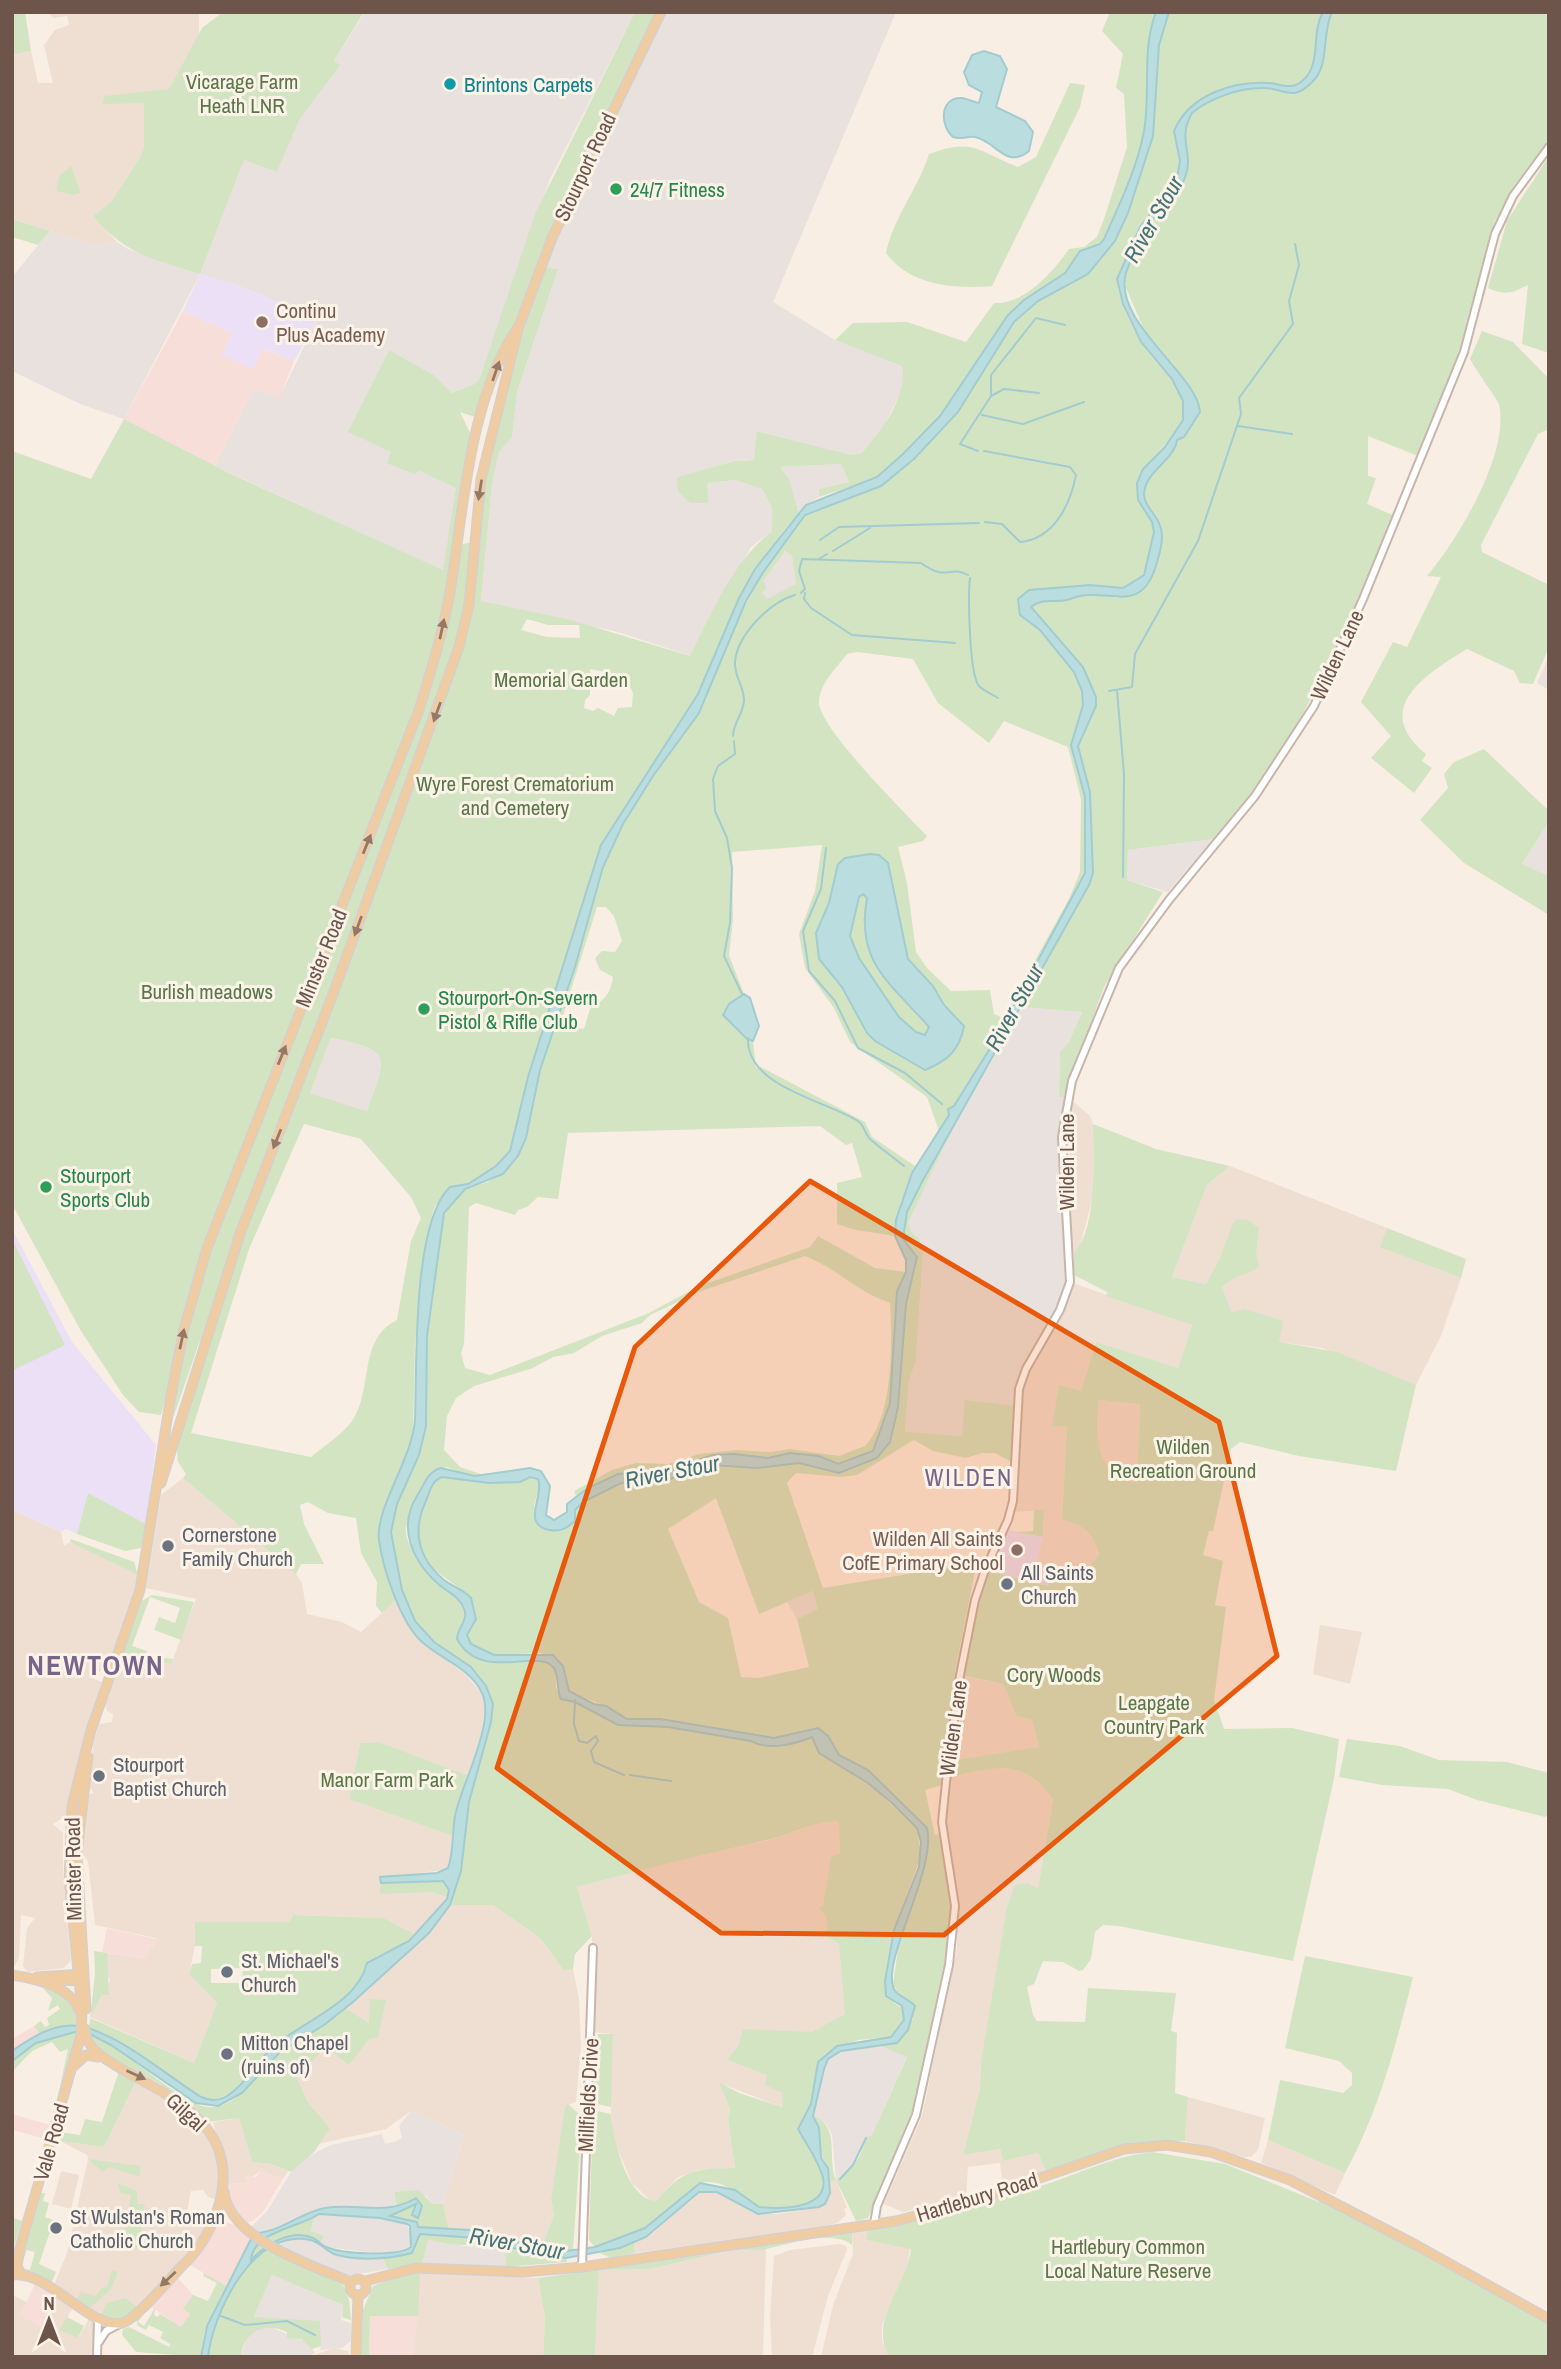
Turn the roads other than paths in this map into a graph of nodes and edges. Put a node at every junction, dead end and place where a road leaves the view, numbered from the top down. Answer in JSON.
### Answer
{"nodes":[{"id":1,"x":661,"y":12,"type":"edge"},
{"id":2,"x":1549,"y":147,"type":"edge"},
{"id":3,"x":519,"y":326,"type":"junction"},
{"id":4,"x":481,"y":419,"type":"joint"},
{"id":5,"x":493,"y":424,"type":"joint"},
{"id":6,"x":156,"y":1495,"type":"junction"},
{"id":7,"x":593,"y":1948,"type":"dead end"},
{"id":8,"x":16,"y":1976,"type":"edge"},
{"id":9,"x":83,"y":1977,"type":"junction"},
{"id":10,"x":41,"y":1981,"type":"junction"},
{"id":11,"x":83,"y":2030,"type":"junction"},
{"id":12,"x":103,"y":2060,"type":"junction"},
{"id":13,"x":71,"y":2072,"type":"junction"},
{"id":14,"x":223,"y":2178,"type":"junction"},
{"id":15,"x":874,"y":2224,"type":"junction"},
{"id":16,"x":243,"y":2225,"type":"junction"},
{"id":17,"x":211,"y":2227,"type":"junction"},
{"id":18,"x":20,"y":2248,"type":"junction"},
{"id":19,"x":12,"y":2259,"type":"edge"},
{"id":20,"x":582,"y":2263,"type":"junction"},
{"id":21,"x":17,"y":2275,"type":"edge"},
{"id":22,"x":365,"y":2281,"type":"junction"},
{"id":23,"x":351,"y":2282,"type":"junction"},
{"id":24,"x":358,"y":2295,"type":"junction"},
{"id":25,"x":98,"y":2318,"type":"junction"},
{"id":26,"x":1549,"y":2319,"type":"edge"},
{"id":27,"x":121,"y":2323,"type":"junction"},
{"id":28,"x":98,"y":2347,"type":"junction"},
{"id":29,"x":97,"y":2357,"type":"edge"},
{"id":30,"x":356,"y":2357,"type":"edge"}],
"edges":[{"from":1,"to":3,"type":"main road","name":"Stourport Road"},
{"from":2,"to":15,"type":"street","name":"Wilden Lane"},
{"from":4,"to":3,"type":"main road","name":"Stourport Road","one_way":true},
{"from":3,"to":5,"type":"main road","name":"Stourport Road"},
{"from":6,"to":4,"type":"main road","name":"Minster Road","one_way":true},
{"from":5,"to":6,"type":"main road","name":"Minster Road","one_way":true},
{"from":6,"to":9,"type":"main road","name":"Minster Road"},
{"from":7,"to":20,"type":"street","name":"Millfields Drive"},
{"from":8,"to":9,"type":"main road"},
{"from":8,"to":10,"type":"main road"},
{"from":9,"to":10,"type":"main road"},
{"from":9,"to":11,"type":"main road","name":"Minster Road"},
{"from":10,"to":11,"type":"main road","name":"Gilgal"},
{"from":11,"to":12,"type":"main road","name":"Gilgal"},
{"from":11,"to":13,"type":"main road","name":"Vale Road"},
{"from":12,"to":13,"type":"main road"},
{"from":12,"to":14,"type":"main road","name":"Gilgal","one_way":true},
{"from":13,"to":18,"type":"main road","name":"Vale Road"},
{"from":14,"to":16,"type":"main road"},
{"from":14,"to":17,"type":"main road","name":"Gilgal"},
{"from":15,"to":20,"type":"main road","name":"Hartlebury Road"},
{"from":15,"to":26,"type":"main road","name":"Hartlebury Road"},
{"from":16,"to":17,"type":"main road"},
{"from":16,"to":23,"type":"main road"},
{"from":17,"to":27,"type":"main road","one_way":true},
{"from":18,"to":19,"type":"main road"},
{"from":18,"to":21,"type":"main road"},
{"from":20,"to":22,"type":"main road","name":"Hartlebury Road"},
{"from":21,"to":25,"type":"main road"},
{"from":22,"to":23,"type":"main road"},
{"from":22,"to":24,"type":"main road"},
{"from":23,"to":24,"type":"main road"},
{"from":24,"to":30,"type":"main road"},
{"from":25,"to":27,"type":"main road"},
{"from":25,"to":28,"type":"street"},
{"from":27,"to":28,"type":"street"},
{"from":28,"to":29,"type":"street"}]}
